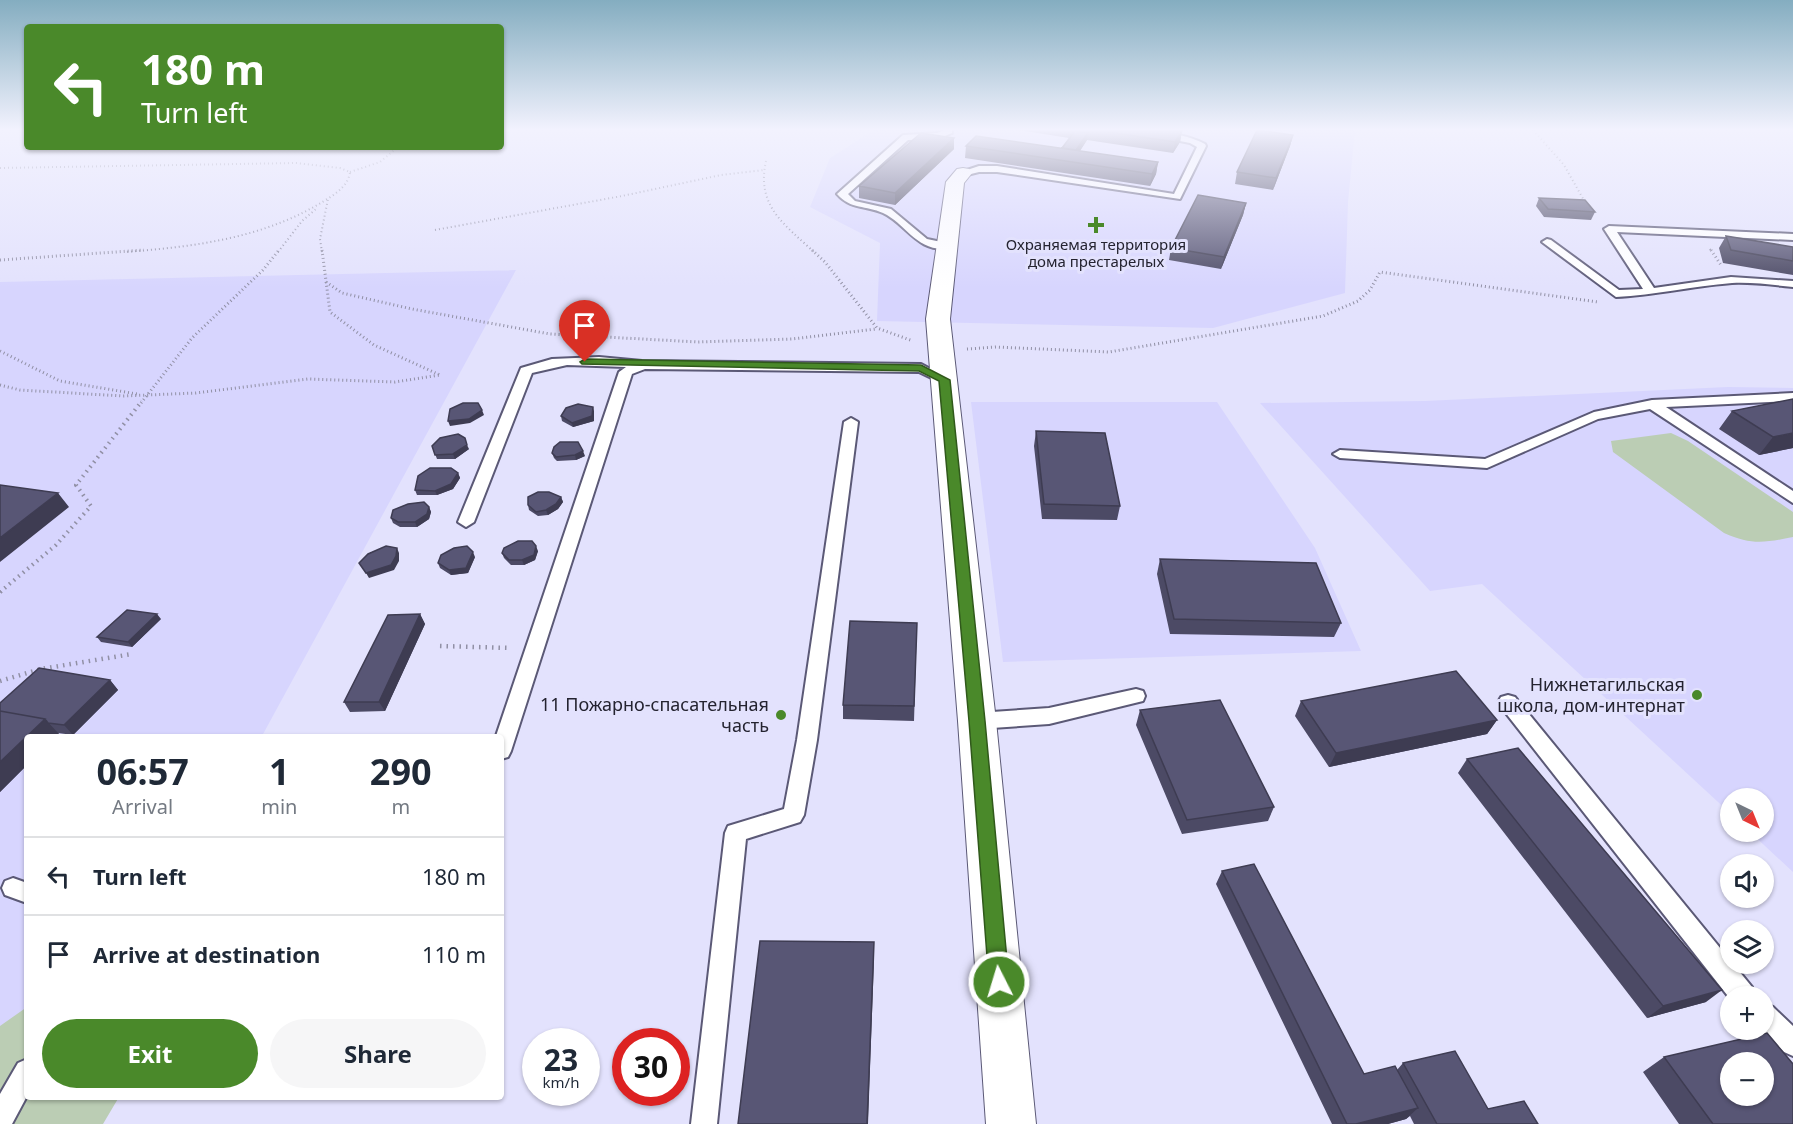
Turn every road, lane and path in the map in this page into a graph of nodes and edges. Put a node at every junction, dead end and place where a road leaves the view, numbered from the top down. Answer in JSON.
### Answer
{"nodes":[{"id":1,"x":346,"y":182,"type":"edge"},
{"id":2,"x":686,"y":182,"type":"edge"},
{"id":3,"x":765,"y":182,"type":"edge"},
{"id":4,"x":855,"y":182,"type":"edge"},
{"id":5,"x":955,"y":182,"type":"edge"},
{"id":6,"x":1084,"y":182,"type":"edge"},
{"id":7,"x":1185,"y":182,"type":"edge"},
{"id":8,"x":1576,"y":182,"type":"edge"},
{"id":9,"x":328,"y":198,"type":"junction"},
{"id":10,"x":1608,"y":229,"type":"junction"},
{"id":11,"x":435,"y":230,"type":"dead end"},
{"id":12,"x":1698,"y":231,"type":"junction"},
{"id":13,"x":1793,"y":237,"type":"edge"},
{"id":14,"x":1547,"y":242,"type":"dead end"},
{"id":15,"x":947,"y":246,"type":"junction"},
{"id":16,"x":0,"y":260,"type":"edge"},
{"id":17,"x":1731,"y":280,"type":"junction"},
{"id":18,"x":326,"y":282,"type":"junction"},
{"id":19,"x":1793,"y":284,"type":"edge"},
{"id":20,"x":1651,"y":292,"type":"junction"},
{"id":21,"x":1616,"y":294,"type":"junction"},
{"id":22,"x":877,"y":328,"type":"junction"},
{"id":23,"x":0,"y":351,"type":"edge"},
{"id":24,"x":642,"y":365,"type":"junction"},
{"id":25,"x":943,"y":365,"type":"junction"},
{"id":26,"x":440,"y":375,"type":"joint"},
{"id":27,"x":0,"y":386,"type":"edge"},
{"id":28,"x":147,"y":395,"type":"junction"},
{"id":29,"x":1793,"y":397,"type":"edge"},
{"id":30,"x":1652,"y":404,"type":"junction"},
{"id":31,"x":851,"y":422,"type":"dead end"},
{"id":32,"x":1340,"y":454,"type":"dead end"},
{"id":33,"x":1793,"y":498,"type":"edge"},
{"id":34,"x":466,"y":522,"type":"dead end"},
{"id":35,"x":0,"y":592,"type":"edge"},
{"id":36,"x":440,"y":646,"type":"dead end"},
{"id":37,"x":536,"y":648,"type":"junction"},
{"id":38,"x":132,"y":654,"type":"dead end"},
{"id":39,"x":0,"y":681,"type":"edge"},
{"id":40,"x":1136,"y":696,"type":"dead end"},
{"id":41,"x":1508,"y":702,"type":"dead end"},
{"id":42,"x":977,"y":721,"type":"junction"},
{"id":43,"x":504,"y":742,"type":"edge"},
{"id":44,"x":1735,"y":986,"type":"edge"},
{"id":45,"x":1774,"y":1025,"type":"edge"},
{"id":46,"x":1793,"y":1043,"type":"edge"},
{"id":47,"x":24,"y":1077,"type":"edge"},
{"id":48,"x":0,"y":1119,"type":"edge"},
{"id":49,"x":704,"y":1124,"type":"edge"},
{"id":50,"x":1011,"y":1124,"type":"edge"}],
"edges":[{"from":1,"to":9,"type":"path"},
{"from":2,"to":11,"type":"path"},
{"from":3,"to":22,"type":"path"},
{"from":4,"to":15,"type":"lane"},
{"from":5,"to":15,"type":"street"},
{"from":6,"to":7,"type":"lane"},
{"from":8,"to":10,"type":"path"},
{"from":9,"to":16,"type":"path"},
{"from":9,"to":18,"type":"path"},
{"from":9,"to":28,"type":"path"},
{"from":10,"to":12,"type":"lane"},
{"from":10,"to":20,"type":"lane"},
{"from":12,"to":13,"type":"lane"},
{"from":12,"to":17,"type":"path"},
{"from":14,"to":21,"type":"lane"},
{"from":15,"to":25,"type":"street"},
{"from":17,"to":19,"type":"lane"},
{"from":17,"to":20,"type":"lane"},
{"from":18,"to":22,"type":"path"},
{"from":18,"to":26,"type":"path"},
{"from":20,"to":21,"type":"lane"},
{"from":21,"to":25,"type":"path"},
{"from":22,"to":25,"type":"path"},
{"from":23,"to":28,"type":"path"},
{"from":24,"to":25,"type":"lane"},
{"from":24,"to":34,"type":"lane"},
{"from":24,"to":37,"type":"lane"},
{"from":25,"to":42,"type":"street"},
{"from":26,"to":28,"type":"path"},
{"from":27,"to":28,"type":"path"},
{"from":28,"to":35,"type":"path"},
{"from":29,"to":30,"type":"lane"},
{"from":30,"to":32,"type":"lane"},
{"from":30,"to":33,"type":"lane"},
{"from":31,"to":49,"type":"lane"},
{"from":36,"to":37,"type":"path"},
{"from":37,"to":43,"type":"lane"},
{"from":38,"to":39,"type":"path"},
{"from":40,"to":42,"type":"lane"},
{"from":41,"to":44,"type":"lane"},
{"from":42,"to":50,"type":"street"},
{"from":45,"to":46,"type":"lane"},
{"from":47,"to":48,"type":"lane"}]}
